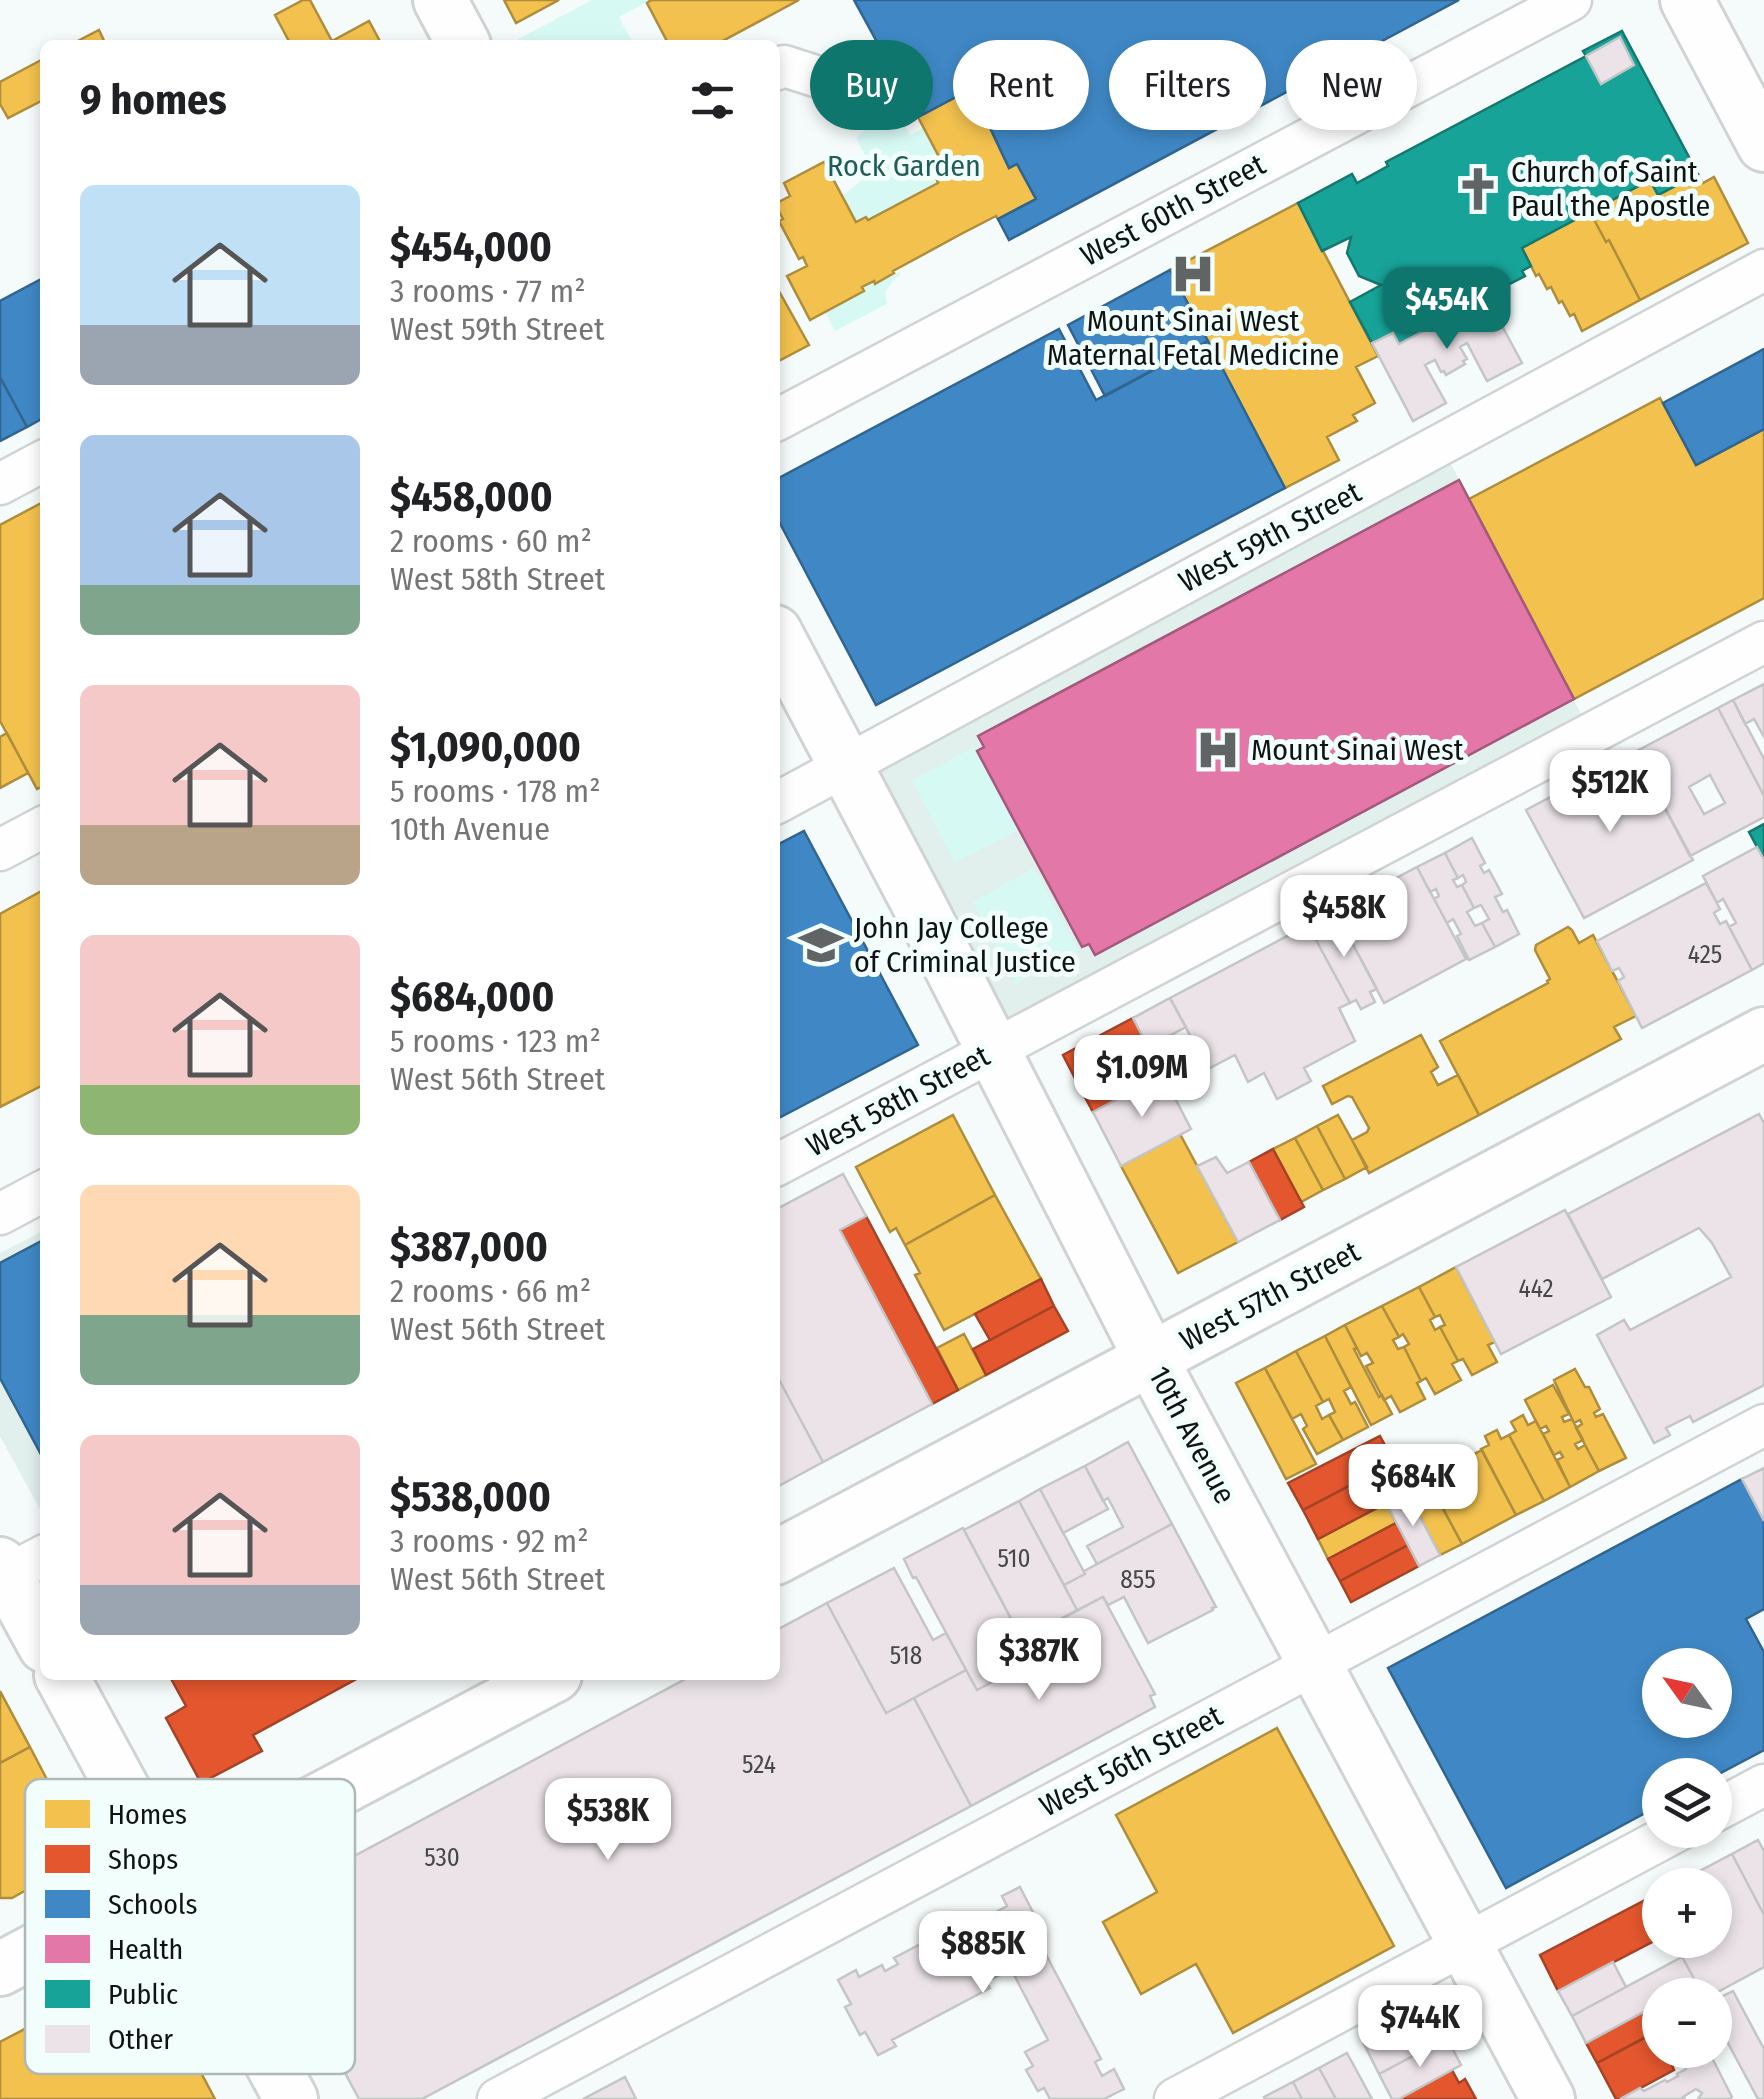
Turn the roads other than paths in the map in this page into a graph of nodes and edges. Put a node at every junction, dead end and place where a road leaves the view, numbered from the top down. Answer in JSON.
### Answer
{"nodes":[{"id":1,"x":440,"y":0,"type":"edge"},
{"id":2,"x":1571,"y":0,"type":"edge"},
{"id":3,"x":1687,"y":0,"type":"edge"},
{"id":4,"x":461,"y":40,"type":"edge"},
{"id":5,"x":780,"y":68,"type":"edge"},
{"id":6,"x":810,"y":74,"type":"edge"},
{"id":7,"x":1764,"y":144,"type":"edge"},
{"id":8,"x":1764,"y":270,"type":"edge"},
{"id":9,"x":780,"y":418,"type":"edge"},
{"id":10,"x":40,"y":463,"type":"edge"},
{"id":11,"x":0,"y":484,"type":"edge"},
{"id":12,"x":780,"y":641,"type":"edge"},
{"id":13,"x":1764,"y":642,"type":"edge"},
{"id":14,"x":846,"y":766,"type":"junction"},
{"id":15,"x":780,"y":801,"type":"edge"},
{"id":16,"x":40,"y":829,"type":"edge"},
{"id":17,"x":0,"y":850,"type":"edge"},
{"id":18,"x":1764,"y":1034,"type":"edge"},
{"id":19,"x":993,"y":1050,"type":"junction"},
{"id":20,"x":780,"y":1163,"type":"edge"},
{"id":21,"x":40,"y":1193,"type":"edge"},
{"id":22,"x":0,"y":1214,"type":"edge"},
{"id":23,"x":1152,"y":1359,"type":"junction"},
{"id":24,"x":1764,"y":1425,"type":"edge"},
{"id":25,"x":780,"y":1555,"type":"edge"},
{"id":26,"x":13,"y":1569,"type":"edge"},
{"id":27,"x":40,"y":1634,"type":"edge"},
{"id":28,"x":1314,"y":1664,"type":"junction"},
{"id":29,"x":64,"y":1680,"type":"edge"},
{"id":30,"x":546,"y":1680,"type":"edge"},
{"id":31,"x":117,"y":1779,"type":"edge"},
{"id":32,"x":355,"y":1780,"type":"edge"},
{"id":33,"x":1764,"y":1785,"type":"edge"},
{"id":34,"x":1732,"y":1802,"type":"edge"},
{"id":35,"x":1645,"y":1848,"type":"edge"},
{"id":36,"x":1465,"y":1944,"type":"junction"},
{"id":37,"x":25,"y":1956,"type":"edge"},
{"id":38,"x":0,"y":1969,"type":"edge"},
{"id":39,"x":278,"y":2074,"type":"edge"},
{"id":40,"x":291,"y":2099,"type":"edge"},
{"id":41,"x":498,"y":2099,"type":"edge"},
{"id":42,"x":1175,"y":2099,"type":"edge"},
{"id":43,"x":1548,"y":2099,"type":"edge"}],
"edges":[{"from":1,"to":4,"type":"main road"},
{"from":2,"to":9,"type":"street","name":"West 60th Street"},
{"from":3,"to":7,"type":"main road"},
{"from":5,"to":6,"type":"street"},
{"from":8,"to":14,"type":"street","name":"West 59th Street"},
{"from":10,"to":11,"type":"street"},
{"from":12,"to":14,"type":"main road","name":"10th Avenue"},
{"from":13,"to":19,"type":"street","name":"West 58th Street"},
{"from":14,"to":15,"type":"street","name":"West 59th Street"},
{"from":14,"to":19,"type":"main road","name":"10th Avenue"},
{"from":16,"to":17,"type":"street"},
{"from":18,"to":23,"type":"main road","name":"West 57th Street"},
{"from":19,"to":20,"type":"street","name":"West 58th Street"},
{"from":19,"to":23,"type":"main road","name":"10th Avenue"},
{"from":21,"to":22,"type":"street"},
{"from":23,"to":25,"type":"main road","name":"West 57th Street"},
{"from":23,"to":28,"type":"main road","name":"10th Avenue"},
{"from":24,"to":28,"type":"street","name":"West 56th Street"},
{"from":26,"to":27,"type":"main road"},
{"from":28,"to":36,"type":"main road","name":"10th Avenue"},
{"from":28,"to":41,"type":"street","name":"West 56th Street"},
{"from":29,"to":31,"type":"main road"},
{"from":30,"to":32,"type":"main road"},
{"from":33,"to":34,"type":"street"},
{"from":35,"to":36,"type":"street"},
{"from":36,"to":42,"type":"street"},
{"from":36,"to":43,"type":"main road","name":"10th Avenue"},
{"from":37,"to":38,"type":"main road"},
{"from":39,"to":40,"type":"main road"}]}
